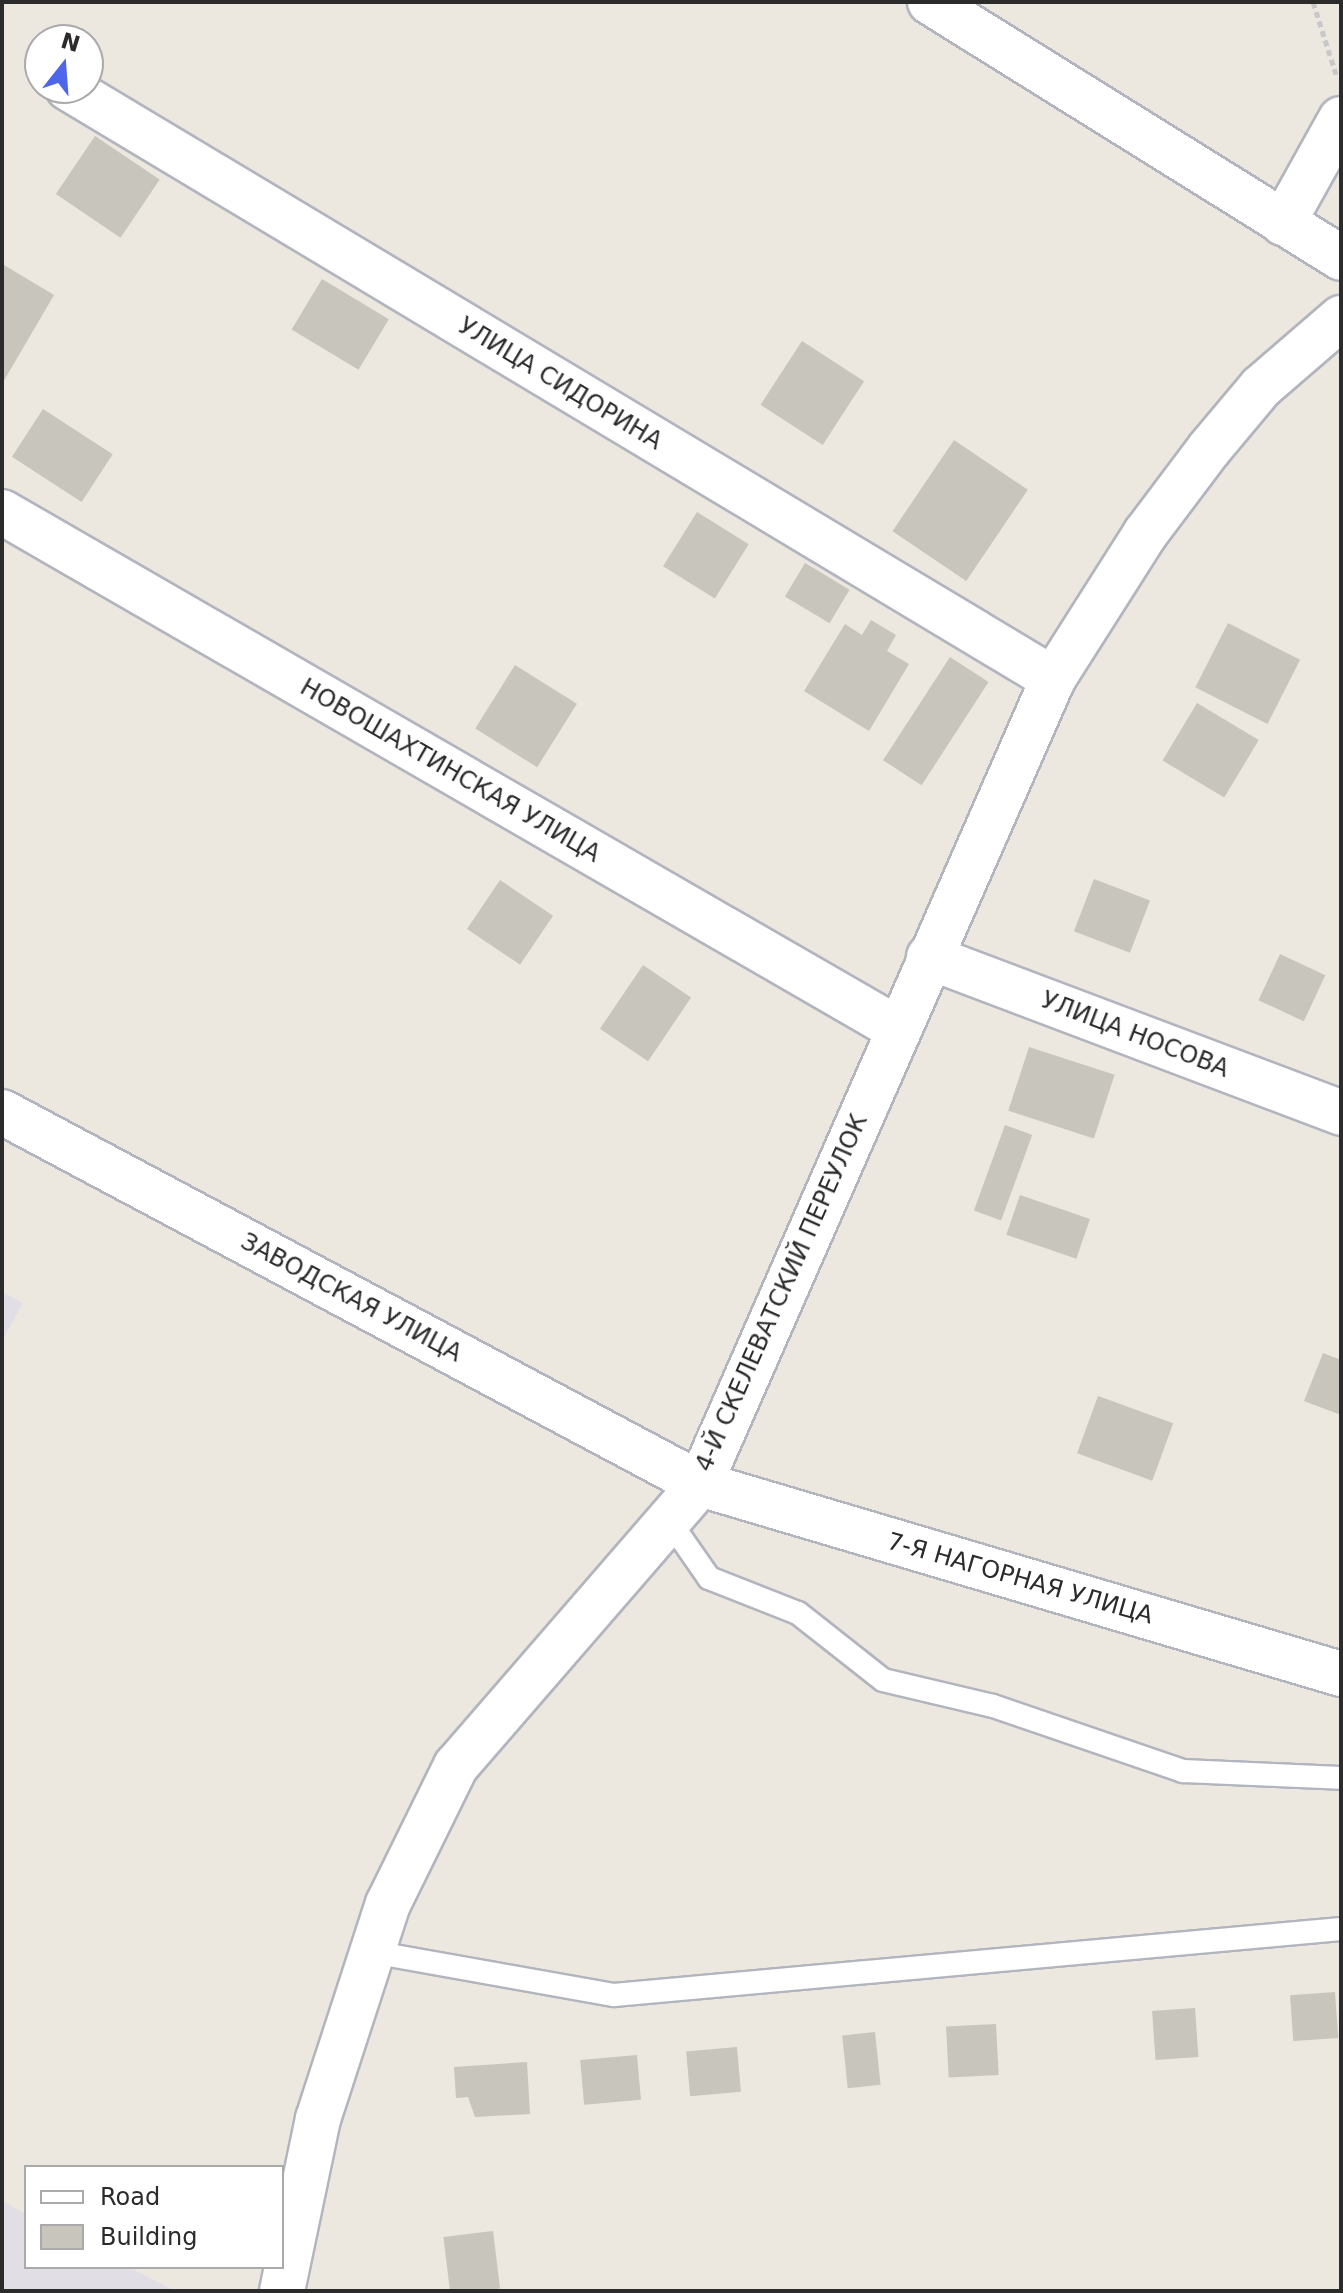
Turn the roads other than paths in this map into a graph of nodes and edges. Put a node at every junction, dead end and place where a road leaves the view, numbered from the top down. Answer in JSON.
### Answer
{"nodes":[{"id":1,"x":930,"y":2,"type":"edge"},
{"id":2,"x":95,"y":104,"type":"edge"},
{"id":3,"x":1341,"y":119,"type":"edge"},
{"id":4,"x":1283,"y":223,"type":"junction"},
{"id":5,"x":1341,"y":258,"type":"edge"},
{"id":6,"x":1341,"y":318,"type":"edge"},
{"id":7,"x":2,"y":512,"type":"edge"},
{"id":8,"x":1053,"y":679,"type":"junction"},
{"id":9,"x":929,"y":957,"type":"junction"},
{"id":10,"x":898,"y":1029,"type":"junction"},
{"id":11,"x":2,"y":1112,"type":"edge"},
{"id":12,"x":1341,"y":1113,"type":"edge"},
{"id":13,"x":700,"y":1484,"type":"junction"},
{"id":14,"x":668,"y":1519,"type":"junction"},
{"id":15,"x":1341,"y":1674,"type":"edge"},
{"id":16,"x":1341,"y":1778,"type":"edge"},
{"id":17,"x":1341,"y":1917,"type":"edge"},
{"id":18,"x":1341,"y":1929,"type":"edge"},
{"id":19,"x":1290,"y":1933,"type":"junction"},
{"id":20,"x":372,"y":1952,"type":"junction"},
{"id":21,"x":282,"y":2291,"type":"edge"}],
"edges":[{"from":1,"to":4,"type":"street"},
{"from":2,"to":8,"type":"street","name":"УЛИЦА СИДОРИНА"},
{"from":3,"to":4,"type":"street"},
{"from":4,"to":5,"type":"street"},
{"from":6,"to":8,"type":"street","name":"4-Й СКЕЛЕВАТСКИЙ ПЕРЕУЛОК"},
{"from":7,"to":10,"type":"street","name":"НОВОШАХТИНСКАЯ УЛИЦА"},
{"from":8,"to":9,"type":"street","name":"4-Й СКЕЛЕВАТСКИЙ ПЕРЕУЛОК"},
{"from":9,"to":10,"type":"street","name":"4-Й СКЕЛЕВАТСКИЙ ПЕРЕУЛОК"},
{"from":9,"to":12,"type":"street","name":"УЛИЦА НОСОВА"},
{"from":10,"to":13,"type":"street","name":"4-Й СКЕЛЕВАТСКИЙ ПЕРЕУЛОК"},
{"from":11,"to":13,"type":"street","name":"ЗАВОДСКАЯ УЛИЦА"},
{"from":13,"to":14,"type":"street","name":"4-Й СКЕЛЕВАТСКИЙ ПЕРЕУЛОК"},
{"from":13,"to":15,"type":"street","name":"7-Я НАГОРНАЯ УЛИЦА"},
{"from":14,"to":16,"type":"lane"},
{"from":14,"to":20,"type":"street","name":"4-Й СКЕЛЕВАТСКИЙ ПЕРЕУЛОК"},
{"from":17,"to":19,"type":"lane"},
{"from":18,"to":19,"type":"lane"},
{"from":19,"to":20,"type":"lane"},
{"from":20,"to":21,"type":"street","name":"4-Й СКЕЛЕВАТСКИЙ ПЕРЕУЛОК"}]}
